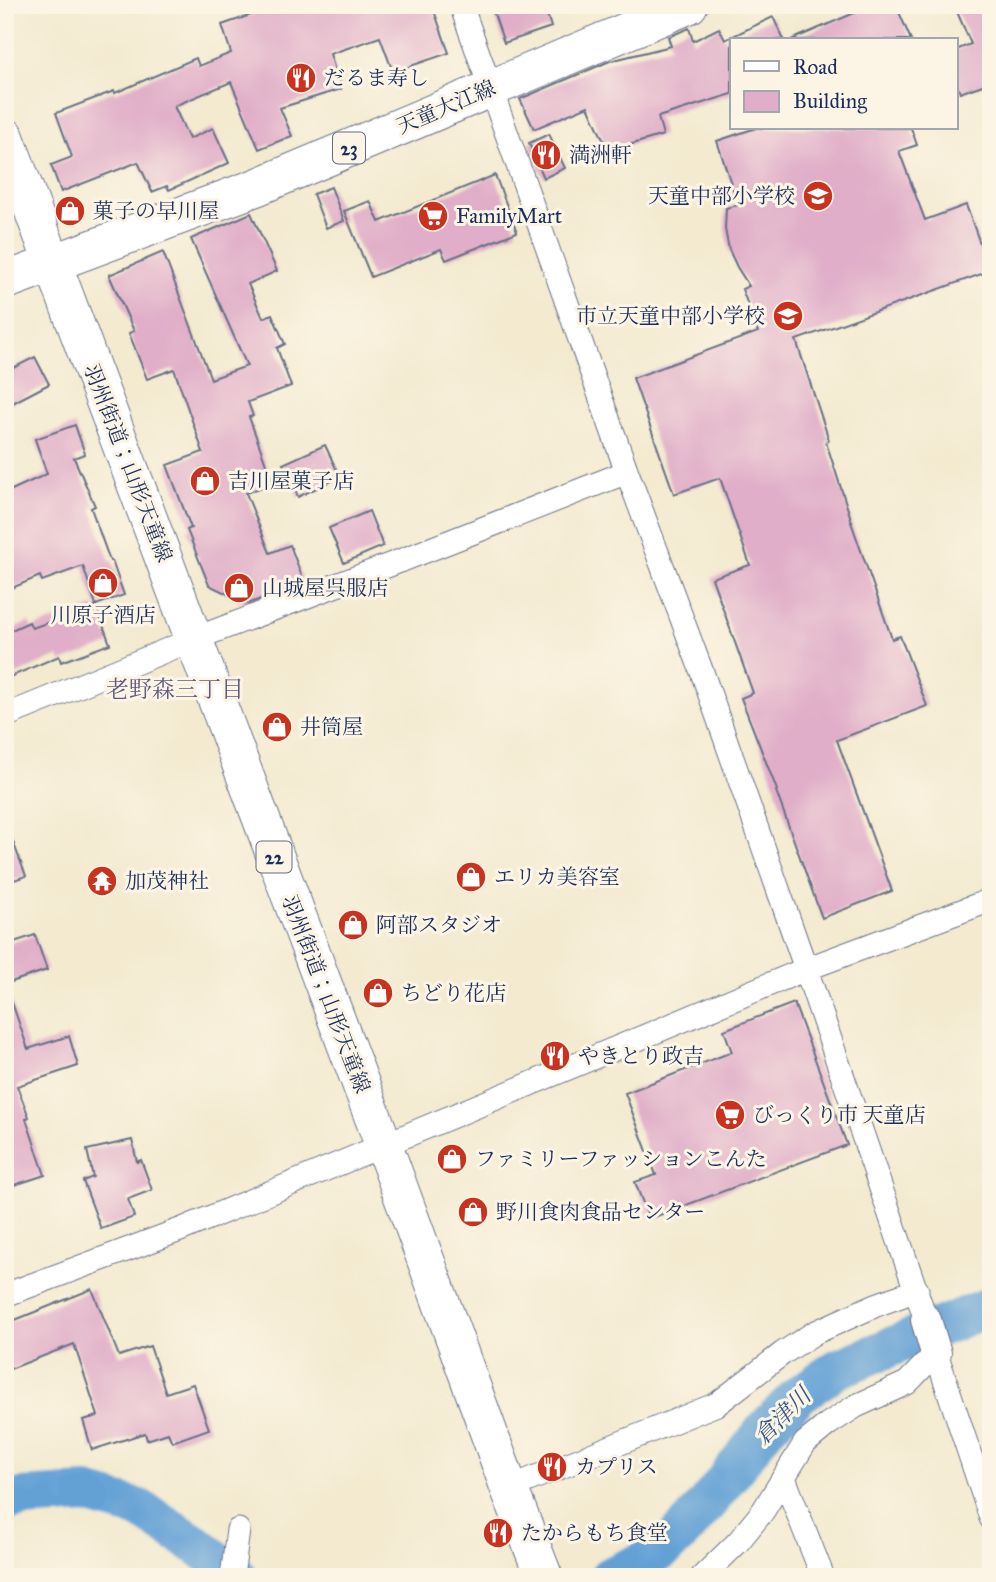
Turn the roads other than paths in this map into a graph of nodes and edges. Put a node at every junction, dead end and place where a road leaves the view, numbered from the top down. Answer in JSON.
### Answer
{"nodes":[{"id":1,"x":461,"y":5,"type":"edge"},
{"id":2,"x":689,"y":5,"type":"edge"},
{"id":3,"x":490,"y":88,"type":"junction"},
{"id":4,"x":5,"y":136,"type":"edge"},
{"id":5,"x":53,"y":264,"type":"junction"},
{"id":6,"x":5,"y":281,"type":"edge"},
{"id":7,"x":627,"y":472,"type":"junction"},
{"id":8,"x":194,"y":639,"type":"junction"},
{"id":9,"x":5,"y":716,"type":"edge"},
{"id":10,"x":991,"y":900,"type":"edge"},
{"id":11,"x":806,"y":969,"type":"junction"},
{"id":12,"x":384,"y":1146,"type":"junction"},
{"id":13,"x":917,"y":1290,"type":"junction"},
{"id":14,"x":5,"y":1295,"type":"edge"},
{"id":15,"x":926,"y":1320,"type":"joint"},
{"id":16,"x":936,"y":1353,"type":"junction"},
{"id":17,"x":784,"y":1478,"type":"junction"},
{"id":18,"x":509,"y":1488,"type":"junction"},
{"id":19,"x":991,"y":1518,"type":"edge"},
{"id":20,"x":238,"y":1530,"type":"dead end"},
{"id":21,"x":232,"y":1577,"type":"edge"},
{"id":22,"x":544,"y":1577,"type":"edge"},
{"id":23,"x":702,"y":1577,"type":"edge"},
{"id":24,"x":823,"y":1577,"type":"edge"}],
"edges":[{"from":1,"to":3,"type":"street"},
{"from":2,"to":3,"type":"main road","name":"天童大江線","number":"23"},
{"from":3,"to":5,"type":"main road","name":"天童大江線","number":"23"},
{"from":3,"to":7,"type":"street"},
{"from":4,"to":5,"type":"main road","name":"羽州街道；山形天童線","number":"22"},
{"from":5,"to":6,"type":"main road","name":"天童大江線","number":"23"},
{"from":5,"to":8,"type":"main road","name":"羽州街道；山形天童線","number":"22"},
{"from":7,"to":8,"type":"street"},
{"from":7,"to":11,"type":"street"},
{"from":8,"to":9,"type":"street"},
{"from":8,"to":12,"type":"main road","name":"羽州街道；山形天童線","number":"22"},
{"from":10,"to":11,"type":"street"},
{"from":11,"to":12,"type":"street"},
{"from":11,"to":13,"type":"street"},
{"from":12,"to":14,"type":"street"},
{"from":12,"to":18,"type":"main road","name":"羽州街道；山形天童線","number":"22"},
{"from":13,"to":15,"type":"street"},
{"from":13,"to":18,"type":"street"},
{"from":15,"to":16,"type":"street"},
{"from":16,"to":17,"type":"street"},
{"from":16,"to":19,"type":"street"},
{"from":17,"to":23,"type":"street"},
{"from":17,"to":24,"type":"street"},
{"from":18,"to":22,"type":"main road","name":"羽州街道；山形天童線","number":"22"},
{"from":20,"to":21,"type":"street"}]}
